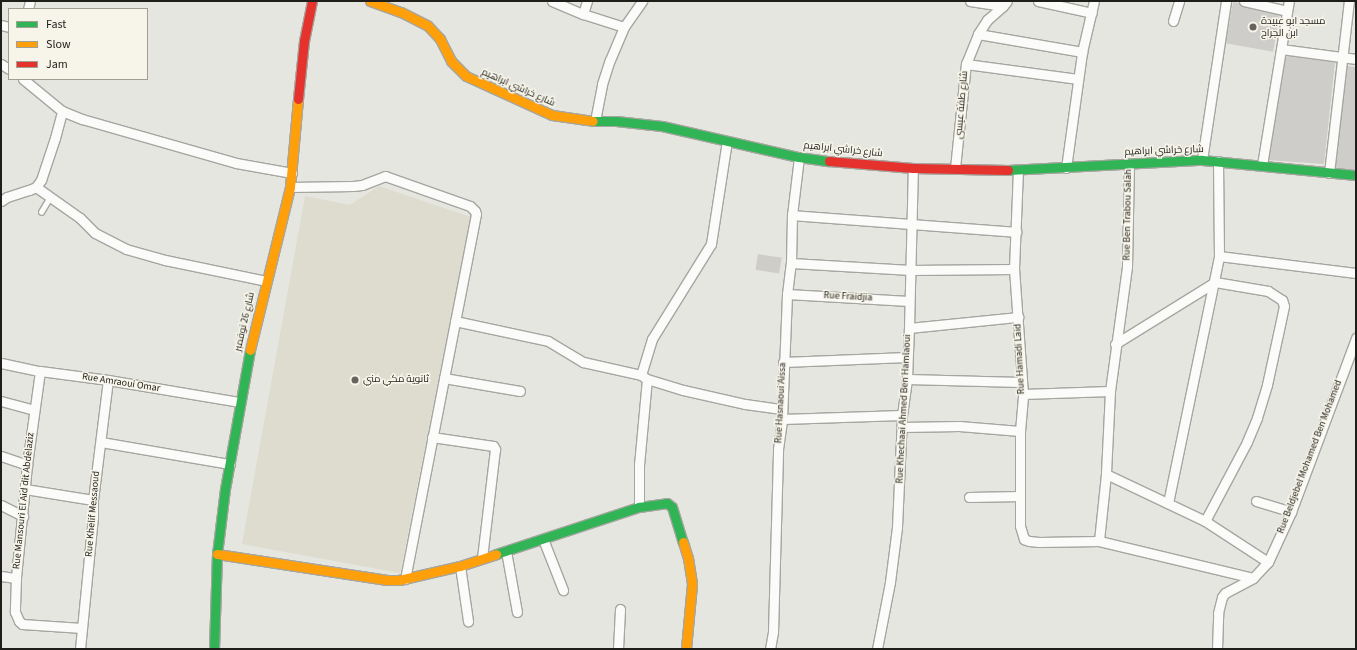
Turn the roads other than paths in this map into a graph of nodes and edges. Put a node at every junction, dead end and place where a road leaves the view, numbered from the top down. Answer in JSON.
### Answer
{"nodes":[{"id":1,"x":312,"y":1,"type":"edge"},
{"id":2,"x":370,"y":1,"type":"edge"},
{"id":3,"x":552,"y":1,"type":"edge"},
{"id":4,"x":587,"y":1,"type":"edge"},
{"id":5,"x":642,"y":1,"type":"edge"},
{"id":6,"x":970,"y":1,"type":"edge"},
{"id":7,"x":1038,"y":1,"type":"edge"},
{"id":8,"x":1094,"y":1,"type":"edge"},
{"id":9,"x":1179,"y":1,"type":"edge"},
{"id":10,"x":1226,"y":1,"type":"edge"},
{"id":11,"x":1244,"y":1,"type":"edge"},
{"id":12,"x":1289,"y":1,"type":"edge"},
{"id":13,"x":1349,"y":1,"type":"edge"},
{"id":14,"x":1005,"y":4,"type":"edge"},
{"id":15,"x":1287,"y":11,"type":"junction"},
{"id":16,"x":1092,"y":13,"type":"junction"},
{"id":17,"x":583,"y":14,"type":"junction"},
{"id":18,"x":1173,"y":21,"type":"dead end"},
{"id":19,"x":624,"y":27,"type":"junction"},
{"id":20,"x":978,"y":34,"type":"junction"},
{"id":21,"x":1281,"y":49,"type":"junction"},
{"id":22,"x":1082,"y":52,"type":"junction"},
{"id":23,"x":1342,"y":57,"type":"junction"},
{"id":24,"x":1356,"y":58,"type":"edge"},
{"id":25,"x":966,"y":64,"type":"junction"},
{"id":26,"x":1078,"y":79,"type":"junction"},
{"id":27,"x":24,"y":80,"type":"edge"},
{"id":28,"x":62,"y":111,"type":"junction"},
{"id":29,"x":595,"y":121,"type":"junction"},
{"id":30,"x":727,"y":141,"type":"junction"},
{"id":31,"x":799,"y":157,"type":"junction"},
{"id":32,"x":1202,"y":160,"type":"junction"},
{"id":33,"x":1218,"y":161,"type":"junction"},
{"id":34,"x":1129,"y":164,"type":"junction"},
{"id":35,"x":1262,"y":165,"type":"junction"},
{"id":36,"x":913,"y":168,"type":"junction"},
{"id":37,"x":956,"y":168,"type":"junction"},
{"id":38,"x":1066,"y":168,"type":"junction"},
{"id":39,"x":1018,"y":170,"type":"junction"},
{"id":40,"x":292,"y":173,"type":"junction"},
{"id":41,"x":1329,"y":173,"type":"junction"},
{"id":42,"x":1356,"y":175,"type":"edge"},
{"id":43,"x":36,"y":187,"type":"junction"},
{"id":44,"x":290,"y":187,"type":"junction"},
{"id":45,"x":50,"y":198,"type":"junction"},
{"id":46,"x":1,"y":201,"type":"edge"},
{"id":47,"x":41,"y":212,"type":"dead end"},
{"id":48,"x":792,"y":215,"type":"junction"},
{"id":49,"x":913,"y":223,"type":"junction"},
{"id":50,"x":1016,"y":232,"type":"junction"},
{"id":51,"x":1219,"y":256,"type":"junction"},
{"id":52,"x":791,"y":263,"type":"junction"},
{"id":53,"x":1014,"y":269,"type":"junction"},
{"id":54,"x":911,"y":270,"type":"junction"},
{"id":55,"x":1356,"y":273,"type":"edge"},
{"id":56,"x":266,"y":281,"type":"junction"},
{"id":57,"x":1215,"y":282,"type":"junction"},
{"id":58,"x":787,"y":294,"type":"junction"},
{"id":59,"x":909,"y":301,"type":"junction"},
{"id":60,"x":1018,"y":317,"type":"junction"},
{"id":61,"x":455,"y":321,"type":"junction"},
{"id":62,"x":909,"y":328,"type":"junction"},
{"id":63,"x":1356,"y":338,"type":"edge"},
{"id":64,"x":1115,"y":344,"type":"junction"},
{"id":65,"x":907,"y":357,"type":"junction"},
{"id":66,"x":783,"y":362,"type":"junction"},
{"id":67,"x":1,"y":363,"type":"edge"},
{"id":68,"x":40,"y":371,"type":"junction"},
{"id":69,"x":644,"y":377,"type":"junction"},
{"id":70,"x":444,"y":378,"type":"junction"},
{"id":71,"x":907,"y":379,"type":"junction"},
{"id":72,"x":108,"y":380,"type":"junction"},
{"id":73,"x":1021,"y":382,"type":"junction"},
{"id":74,"x":520,"y":390,"type":"dead end"},
{"id":75,"x":1110,"y":391,"type":"junction"},
{"id":76,"x":1023,"y":394,"type":"junction"},
{"id":77,"x":1,"y":401,"type":"edge"},
{"id":78,"x":240,"y":402,"type":"junction"},
{"id":79,"x":782,"y":409,"type":"junction"},
{"id":80,"x":34,"y":410,"type":"junction"},
{"id":81,"x":902,"y":415,"type":"junction"},
{"id":82,"x":782,"y":419,"type":"junction"},
{"id":83,"x":902,"y":427,"type":"junction"},
{"id":84,"x":1020,"y":431,"type":"junction"},
{"id":85,"x":432,"y":437,"type":"junction"},
{"id":86,"x":101,"y":442,"type":"junction"},
{"id":87,"x":1,"y":456,"type":"edge"},
{"id":88,"x":230,"y":464,"type":"junction"},
{"id":89,"x":27,"y":465,"type":"junction"},
{"id":90,"x":1106,"y":474,"type":"junction"},
{"id":91,"x":25,"y":489,"type":"junction"},
{"id":92,"x":1020,"y":496,"type":"junction"},
{"id":93,"x":969,"y":497,"type":"dead end"},
{"id":94,"x":93,"y":500,"type":"junction"},
{"id":95,"x":1256,"y":501,"type":"dead end"},
{"id":96,"x":1168,"y":503,"type":"junction"},
{"id":97,"x":1,"y":505,"type":"edge"},
{"id":98,"x":639,"y":507,"type":"junction"},
{"id":99,"x":1291,"y":512,"type":"junction"},
{"id":100,"x":23,"y":516,"type":"junction"},
{"id":101,"x":1205,"y":521,"type":"junction"},
{"id":102,"x":543,"y":539,"type":"junction"},
{"id":103,"x":1099,"y":541,"type":"junction"},
{"id":104,"x":506,"y":551,"type":"junction"},
{"id":105,"x":217,"y":554,"type":"junction"},
{"id":106,"x":482,"y":558,"type":"junction"},
{"id":107,"x":1268,"y":562,"type":"junction"},
{"id":108,"x":460,"y":566,"type":"junction"},
{"id":109,"x":1,"y":576,"type":"edge"},
{"id":110,"x":16,"y":578,"type":"junction"},
{"id":111,"x":1253,"y":578,"type":"junction"},
{"id":112,"x":405,"y":579,"type":"junction"},
{"id":113,"x":563,"y":590,"type":"dead end"},
{"id":114,"x":620,"y":609,"type":"dead end"},
{"id":115,"x":517,"y":612,"type":"dead end"},
{"id":116,"x":468,"y":621,"type":"dead end"},
{"id":117,"x":82,"y":628,"type":"junction"},
{"id":118,"x":80,"y":649,"type":"edge"},
{"id":119,"x":214,"y":649,"type":"edge"},
{"id":120,"x":618,"y":649,"type":"edge"},
{"id":121,"x":686,"y":649,"type":"edge"},
{"id":122,"x":770,"y":649,"type":"edge"},
{"id":123,"x":877,"y":649,"type":"edge"},
{"id":124,"x":1217,"y":649,"type":"edge"}],
"edges":[{"from":1,"to":40,"type":"street","name":"شارع 26 نوفمبر"},
{"from":2,"to":29,"type":"street","name":"شارع خراشي ابراهيم"},
{"from":3,"to":17,"type":"street"},
{"from":4,"to":17,"type":"street"},
{"from":5,"to":19,"type":"street"},
{"from":6,"to":14,"type":"street"},
{"from":7,"to":16,"type":"street"},
{"from":8,"to":16,"type":"street"},
{"from":9,"to":18,"type":"street"},
{"from":10,"to":32,"type":"street"},
{"from":11,"to":15,"type":"street"},
{"from":12,"to":15,"type":"street"},
{"from":13,"to":23,"type":"street"},
{"from":14,"to":20,"type":"street","name":"شارع طفة عيسى"},
{"from":15,"to":21,"type":"street"},
{"from":16,"to":22,"type":"street"},
{"from":17,"to":19,"type":"street"},
{"from":19,"to":29,"type":"street"},
{"from":20,"to":22,"type":"street"},
{"from":20,"to":25,"type":"street","name":"شارع طفة عيسى"},
{"from":21,"to":23,"type":"street"},
{"from":21,"to":35,"type":"street"},
{"from":22,"to":26,"type":"street"},
{"from":23,"to":24,"type":"street"},
{"from":23,"to":41,"type":"street"},
{"from":25,"to":26,"type":"street"},
{"from":25,"to":37,"type":"street","name":"شارع طفة عيسى"},
{"from":26,"to":38,"type":"street"},
{"from":27,"to":28,"type":"street"},
{"from":28,"to":40,"type":"street"},
{"from":28,"to":43,"type":"street"},
{"from":29,"to":30,"type":"street","name":"شارع خراشي ابراهيم"},
{"from":30,"to":31,"type":"street","name":"شارع خراشي ابراهيم"},
{"from":30,"to":69,"type":"street"},
{"from":31,"to":36,"type":"street","name":"شارع خراشي ابراهيم"},
{"from":31,"to":48,"type":"street","name":"Rue Hasnaoui Aissa"},
{"from":32,"to":33,"type":"street","name":"شارع خراشي ابراهيم"},
{"from":32,"to":34,"type":"street","name":"شارع خراشي ابراهيم"},
{"from":33,"to":35,"type":"street","name":"شارع خراشي ابراهيم"},
{"from":33,"to":51,"type":"street"},
{"from":34,"to":38,"type":"street","name":"شارع خراشي ابراهيم"},
{"from":34,"to":64,"type":"street","name":"Rue Ben Trabou Salah"},
{"from":35,"to":41,"type":"street","name":"شارع خراشي ابراهيم"},
{"from":36,"to":37,"type":"street","name":"شارع خراشي ابراهيم"},
{"from":36,"to":49,"type":"street","name":"Rue Khechaai Ahmed Ben Hamlaoui"},
{"from":37,"to":39,"type":"street","name":"شارع خراشي ابراهيم"},
{"from":38,"to":39,"type":"street","name":"شارع خراشي ابراهيم"},
{"from":39,"to":50,"type":"street","name":"Rue Hamadi Laid"},
{"from":40,"to":44,"type":"street","name":"شارع 26 نوفمبر"},
{"from":41,"to":42,"type":"street","name":"شارع خراشي ابراهيم"},
{"from":43,"to":45,"type":"street"},
{"from":43,"to":46,"type":"street"},
{"from":44,"to":56,"type":"street","name":"شارع 26 نوفمبر"},
{"from":44,"to":61,"type":"street"},
{"from":45,"to":47,"type":"lane"},
{"from":45,"to":56,"type":"street"},
{"from":48,"to":49,"type":"street"},
{"from":48,"to":52,"type":"street","name":"Rue Hasnaoui Aissa"},
{"from":49,"to":50,"type":"street"},
{"from":49,"to":54,"type":"street","name":"Rue Khechaai Ahmed Ben Hamlaoui"},
{"from":50,"to":53,"type":"street","name":"Rue Hamadi Laid"},
{"from":51,"to":55,"type":"street"},
{"from":51,"to":57,"type":"street"},
{"from":52,"to":54,"type":"street"},
{"from":52,"to":58,"type":"street","name":"Rue Hasnaoui Aissa"},
{"from":53,"to":54,"type":"street"},
{"from":53,"to":60,"type":"street","name":"Rue Hamadi Laid"},
{"from":54,"to":59,"type":"street","name":"Rue Khechaai Ahmed Ben Hamlaoui"},
{"from":56,"to":78,"type":"street","name":"شارع 26 نوفمبر"},
{"from":57,"to":64,"type":"street"},
{"from":57,"to":96,"type":"street"},
{"from":57,"to":101,"type":"street"},
{"from":58,"to":59,"type":"street","name":"Rue Fraidjia"},
{"from":58,"to":66,"type":"street","name":"Rue Hasnaoui Aissa"},
{"from":59,"to":62,"type":"street","name":"Rue Khechaai Ahmed Ben Hamlaoui"},
{"from":60,"to":62,"type":"street"},
{"from":60,"to":73,"type":"street","name":"Rue Hamadi Laid"},
{"from":61,"to":69,"type":"street"},
{"from":61,"to":70,"type":"street"},
{"from":62,"to":65,"type":"street","name":"Rue Khechaai Ahmed Ben Hamlaoui"},
{"from":63,"to":99,"type":"street","name":"Rue Beldjebel Mohamed Ben Mohamed"},
{"from":64,"to":75,"type":"street","name":"Rue Ben Trabou Salah"},
{"from":65,"to":66,"type":"street"},
{"from":65,"to":71,"type":"street","name":"Rue Khechaai Ahmed Ben Hamlaoui"},
{"from":66,"to":79,"type":"street","name":"Rue Hasnaoui Aissa"},
{"from":67,"to":68,"type":"street","name":"Rue Amraoui Omar"},
{"from":68,"to":72,"type":"street","name":"Rue Amraoui Omar"},
{"from":68,"to":80,"type":"street","name":"Rue Mansouri El Aid dit Abdelaziz"},
{"from":69,"to":79,"type":"street"},
{"from":69,"to":98,"type":"street"},
{"from":70,"to":74,"type":"street"},
{"from":70,"to":85,"type":"street"},
{"from":71,"to":73,"type":"street"},
{"from":71,"to":81,"type":"street","name":"Rue Khechaai Ahmed Ben Hamlaoui"},
{"from":72,"to":78,"type":"street","name":"Rue Amraoui Omar"},
{"from":72,"to":86,"type":"street","name":"Rue Khelif Messaoud"},
{"from":73,"to":76,"type":"street","name":"Rue Hamadi Laid"},
{"from":75,"to":76,"type":"street"},
{"from":75,"to":90,"type":"street","name":"Rue Ben Trabou Salah"},
{"from":76,"to":84,"type":"street","name":"Rue Hamadi Laid"},
{"from":77,"to":80,"type":"street"},
{"from":78,"to":88,"type":"street","name":"شارع 26 نوفمبر"},
{"from":79,"to":82,"type":"street","name":"Rue Hasnaoui Aissa"},
{"from":80,"to":89,"type":"street","name":"Rue Mansouri El Aid dit Abdelaziz"},
{"from":81,"to":82,"type":"street"},
{"from":81,"to":83,"type":"street","name":"Rue Khechaai Ahmed Ben Hamlaoui"},
{"from":82,"to":122,"type":"street","name":"Rue Hasnaoui Aissa"},
{"from":83,"to":84,"type":"street"},
{"from":83,"to":123,"type":"street","name":"Rue Khechaai Ahmed Ben Hamlaoui"},
{"from":84,"to":92,"type":"street","name":"Rue Hamadi Laid"},
{"from":85,"to":106,"type":"street"},
{"from":85,"to":112,"type":"street"},
{"from":86,"to":88,"type":"street"},
{"from":86,"to":94,"type":"street","name":"Rue Khelif Messaoud"},
{"from":87,"to":89,"type":"street"},
{"from":88,"to":105,"type":"street","name":"شارع 26 نوفمبر"},
{"from":89,"to":91,"type":"street","name":"Rue Mansouri El Aid dit Abdelaziz"},
{"from":90,"to":96,"type":"street"},
{"from":90,"to":103,"type":"street","name":"Rue Ben Trabou Salah"},
{"from":91,"to":94,"type":"street"},
{"from":91,"to":100,"type":"street","name":"Rue Mansouri El Aid dit Abdelaziz"},
{"from":92,"to":93,"type":"street"},
{"from":92,"to":103,"type":"street","name":"Rue Hamadi Laid"},
{"from":94,"to":117,"type":"street","name":"Rue Khelif Messaoud"},
{"from":95,"to":99,"type":"street"},
{"from":96,"to":101,"type":"street"},
{"from":97,"to":100,"type":"street"},
{"from":98,"to":102,"type":"street"},
{"from":98,"to":121,"type":"street"},
{"from":99,"to":107,"type":"street","name":"Rue Beldjebel Mohamed Ben Mohamed"},
{"from":100,"to":110,"type":"street","name":"Rue Mansouri El Aid dit Abdelaziz"},
{"from":101,"to":107,"type":"street"},
{"from":102,"to":104,"type":"street"},
{"from":102,"to":113,"type":"street"},
{"from":103,"to":111,"type":"street"},
{"from":104,"to":106,"type":"street"},
{"from":104,"to":115,"type":"street"},
{"from":105,"to":112,"type":"street"},
{"from":105,"to":119,"type":"street","name":"شارع 26 نوفمبر"},
{"from":106,"to":108,"type":"street"},
{"from":107,"to":111,"type":"street","name":"Rue Beldjebel Mohamed Ben Mohamed"},
{"from":108,"to":112,"type":"street"},
{"from":108,"to":116,"type":"street"},
{"from":109,"to":110,"type":"street"},
{"from":110,"to":117,"type":"street","name":"Rue Mansouri El Aid dit Abdelaziz"},
{"from":111,"to":124,"type":"street","name":"Rue Beldjebel Mohamed Ben Mohamed"},
{"from":114,"to":120,"type":"street"},
{"from":117,"to":118,"type":"street","name":"Rue Khelif Messaoud"}]}
